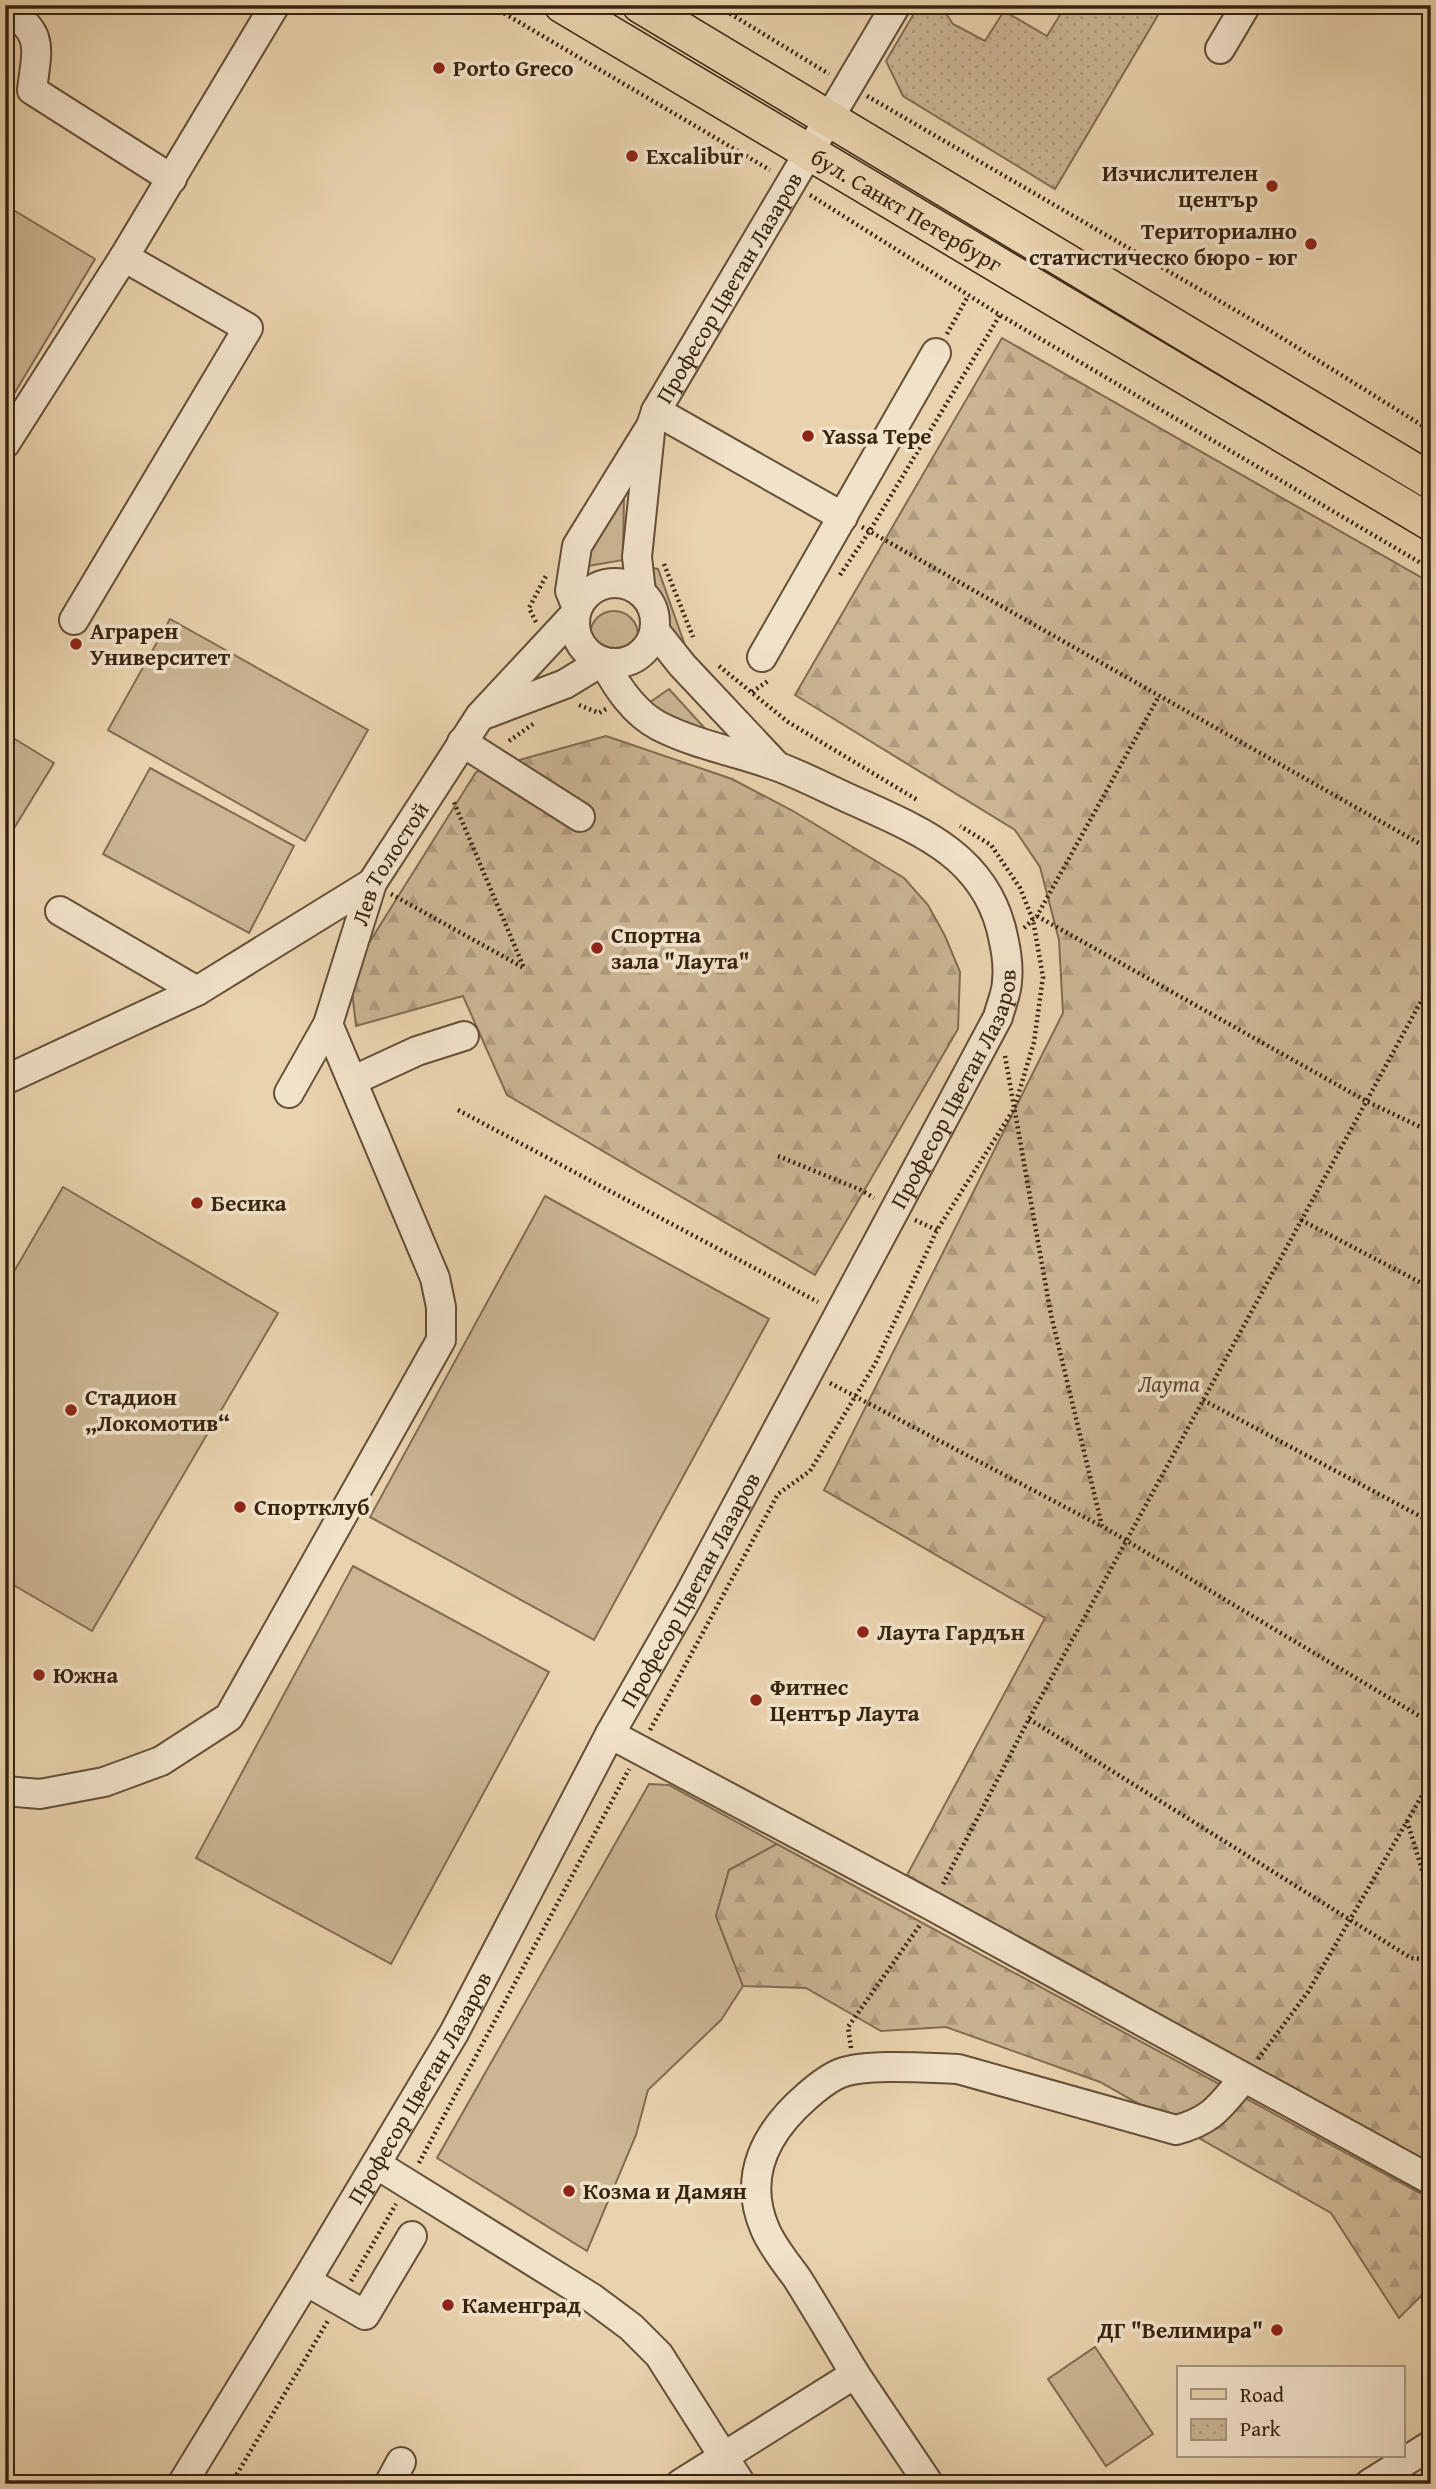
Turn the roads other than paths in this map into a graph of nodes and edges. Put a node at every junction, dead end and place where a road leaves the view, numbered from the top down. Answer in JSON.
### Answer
{"nodes":[{"id":1,"x":275,"y":5,"type":"edge"},
{"id":2,"x":562,"y":5,"type":"edge"},
{"id":3,"x":640,"y":5,"type":"edge"},
{"id":4,"x":896,"y":5,"type":"edge"},
{"id":5,"x":1246,"y":5,"type":"edge"},
{"id":6,"x":16,"y":10,"type":"edge"},
{"id":7,"x":681,"y":16,"type":"edge"},
{"id":8,"x":1220,"y":49,"type":"dead end"},
{"id":9,"x":828,"y":119,"type":"junction"},
{"id":10,"x":809,"y":153,"type":"junction"},
{"id":11,"x":172,"y":179,"type":"junction"},
{"id":12,"x":124,"y":257,"type":"junction"},
{"id":13,"x":936,"y":353,"type":"road end"},
{"id":14,"x":654,"y":419,"type":"junction"},
{"id":15,"x":5,"y":444,"type":"edge"},
{"id":16,"x":1431,"y":481,"type":"edge"},
{"id":17,"x":843,"y":517,"type":"junction"},
{"id":18,"x":1431,"y":523,"type":"edge"},
{"id":19,"x":641,"y":592,"type":"junction"},
{"id":20,"x":576,"y":611,"type":"junction"},
{"id":21,"x":74,"y":620,"type":"dead end"},
{"id":22,"x":655,"y":631,"type":"junction"},
{"id":23,"x":603,"y":662,"type":"junction"},
{"id":24,"x":769,"y":664,"type":"road end"},
{"id":25,"x":480,"y":716,"type":"junction"},
{"id":26,"x":462,"y":742,"type":"junction"},
{"id":27,"x":777,"y":766,"type":"junction"},
{"id":28,"x":580,"y":817,"type":"dead end"},
{"id":29,"x":372,"y":883,"type":"junction"},
{"id":30,"x":60,"y":911,"type":"dead end"},
{"id":31,"x":197,"y":991,"type":"junction"},
{"id":32,"x":328,"y":1024,"type":"junction"},
{"id":33,"x":464,"y":1036,"type":"dead end"},
{"id":34,"x":5,"y":1080,"type":"edge"},
{"id":35,"x":352,"y":1081,"type":"junction"},
{"id":36,"x":289,"y":1093,"type":"dead end"},
{"id":37,"x":610,"y":1734,"type":"junction"},
{"id":38,"x":5,"y":1791,"type":"edge"},
{"id":39,"x":1243,"y":2079,"type":"junction"},
{"id":40,"x":376,"y":2164,"type":"junction"},
{"id":41,"x":1431,"y":2180,"type":"edge"},
{"id":42,"x":412,"y":2236,"type":"dead end"},
{"id":43,"x":306,"y":2281,"type":"junction"},
{"id":44,"x":855,"y":2374,"type":"junction"},
{"id":45,"x":1431,"y":2445,"type":"edge"},
{"id":46,"x":723,"y":2456,"type":"junction"},
{"id":47,"x":182,"y":2484,"type":"edge"},
{"id":48,"x":680,"y":2484,"type":"edge"},
{"id":49,"x":741,"y":2484,"type":"edge"},
{"id":50,"x":929,"y":2484,"type":"edge"},
{"id":51,"x":1369,"y":2484,"type":"edge"}],
"edges":[{"from":1,"to":11,"type":"street"},
{"from":2,"to":10,"type":"main road","name":"бул. Санкт Петербург"},
{"from":3,"to":7,"type":"main road","name":"бул. Санкт Петербург"},
{"from":4,"to":9,"type":"street"},
{"from":5,"to":8,"type":"street"},
{"from":6,"to":11,"type":"street"},
{"from":7,"to":9,"type":"main road","name":"бул. Санкт Петербург"},
{"from":9,"to":10,"type":"street"},
{"from":9,"to":16,"type":"main road","name":"бул. Санкт Петербург"},
{"from":10,"to":14,"type":"street","name":"Професор Цветан Лазаров"},
{"from":10,"to":18,"type":"main road","name":"бул. Санкт Петербург"},
{"from":11,"to":12,"type":"street"},
{"from":12,"to":15,"type":"street"},
{"from":12,"to":21,"type":"street"},
{"from":13,"to":17,"type":"street"},
{"from":14,"to":17,"type":"street"},
{"from":14,"to":19,"type":"street","name":"Професор Цветан Лазаров"},
{"from":14,"to":20,"type":"street","name":"Професор Цветан Лазаров"},
{"from":17,"to":24,"type":"street"},
{"from":19,"to":20,"type":"street"},
{"from":19,"to":22,"type":"street"},
{"from":20,"to":23,"type":"street"},
{"from":20,"to":25,"type":"street","name":"Лев Толостой"},
{"from":22,"to":23,"type":"street"},
{"from":22,"to":27,"type":"street","name":"Професор Цветан Лазаров"},
{"from":23,"to":25,"type":"street"},
{"from":23,"to":27,"type":"street","name":"Професор Цветан Лазаров"},
{"from":25,"to":26,"type":"street","name":"Лев Толостой"},
{"from":26,"to":28,"type":"street"},
{"from":26,"to":29,"type":"street","name":"Лев Толостой"},
{"from":27,"to":37,"type":"street","name":"Професор Цветан Лазаров"},
{"from":29,"to":31,"type":"street"},
{"from":29,"to":32,"type":"street","name":"Лев Толостой"},
{"from":30,"to":31,"type":"street"},
{"from":31,"to":34,"type":"street"},
{"from":32,"to":35,"type":"street"},
{"from":32,"to":36,"type":"street","name":"Лев Толостой"},
{"from":33,"to":35,"type":"street"},
{"from":35,"to":38,"type":"street"},
{"from":37,"to":39,"type":"street"},
{"from":37,"to":40,"type":"street","name":"Професор Цветан Лазаров"},
{"from":39,"to":41,"type":"street"},
{"from":39,"to":44,"type":"street"},
{"from":40,"to":43,"type":"street","name":"Професор Цветан Лазаров"},
{"from":40,"to":46,"type":"street"},
{"from":42,"to":43,"type":"street"},
{"from":43,"to":47,"type":"street","name":"Професор Цветан Лазаров"},
{"from":44,"to":46,"type":"street"},
{"from":44,"to":50,"type":"street"},
{"from":45,"to":51,"type":"street"},
{"from":46,"to":48,"type":"street"},
{"from":46,"to":49,"type":"street"}]}
